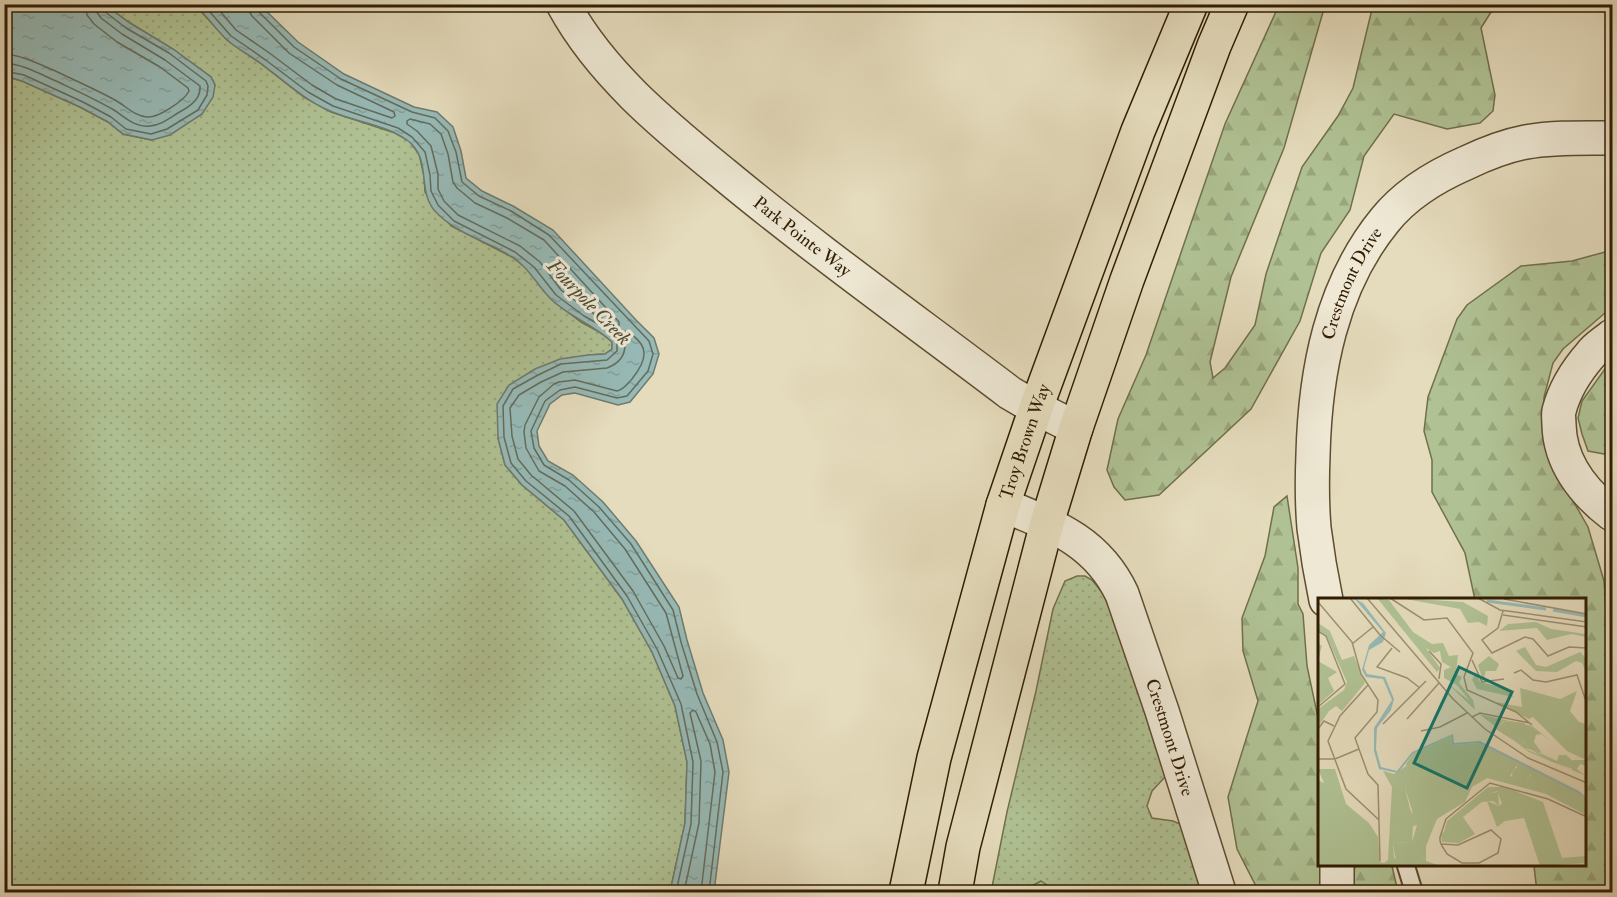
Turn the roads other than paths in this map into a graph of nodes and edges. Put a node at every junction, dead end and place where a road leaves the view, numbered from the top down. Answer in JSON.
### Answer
{"nodes":[{"id":1,"x":563,"y":4,"type":"edge"},
{"id":2,"x":1191,"y":4,"type":"edge"},
{"id":3,"x":1233,"y":4,"type":"edge"},
{"id":4,"x":1612,"y":138,"type":"edge"},
{"id":5,"x":1612,"y":336,"type":"edge"},
{"id":6,"x":1035,"y":408,"type":"junction"},
{"id":7,"x":1076,"y":428,"type":"junction"},
{"id":8,"x":1003,"y":505,"type":"junction"},
{"id":9,"x":1612,"y":514,"type":"edge"},
{"id":10,"x":1047,"y":524,"type":"junction"},
{"id":11,"x":1326,"y":598,"type":"edge"},
{"id":12,"x":1337,"y":867,"type":"edge"},
{"id":13,"x":1406,"y":867,"type":"edge"},
{"id":14,"x":906,"y":892,"type":"edge"},
{"id":15,"x":955,"y":892,"type":"edge"},
{"id":16,"x":1219,"y":892,"type":"edge"},
{"id":17,"x":1337,"y":892,"type":"edge"},
{"id":18,"x":1414,"y":892,"type":"edge"}],
"edges":[{"from":1,"to":6,"type":"street","name":"Park Pointe Way"},
{"from":2,"to":6,"type":"main road","name":"Troy Brown Way"},
{"from":3,"to":7,"type":"main road"},
{"from":4,"to":11,"type":"street","name":"Crestmont Drive"},
{"from":5,"to":9,"type":"street"},
{"from":6,"to":7,"type":"street","name":"Park Pointe Way"},
{"from":6,"to":8,"type":"main road","name":"Troy Brown Way"},
{"from":7,"to":10,"type":"main road"},
{"from":8,"to":10,"type":"street","name":"Crestmont Drive"},
{"from":8,"to":14,"type":"main road","name":"Troy Brown Way"},
{"from":10,"to":15,"type":"main road"},
{"from":10,"to":16,"type":"street","name":"Crestmont Drive"},
{"from":12,"to":17,"type":"street"},
{"from":13,"to":18,"type":"lane"}]}
